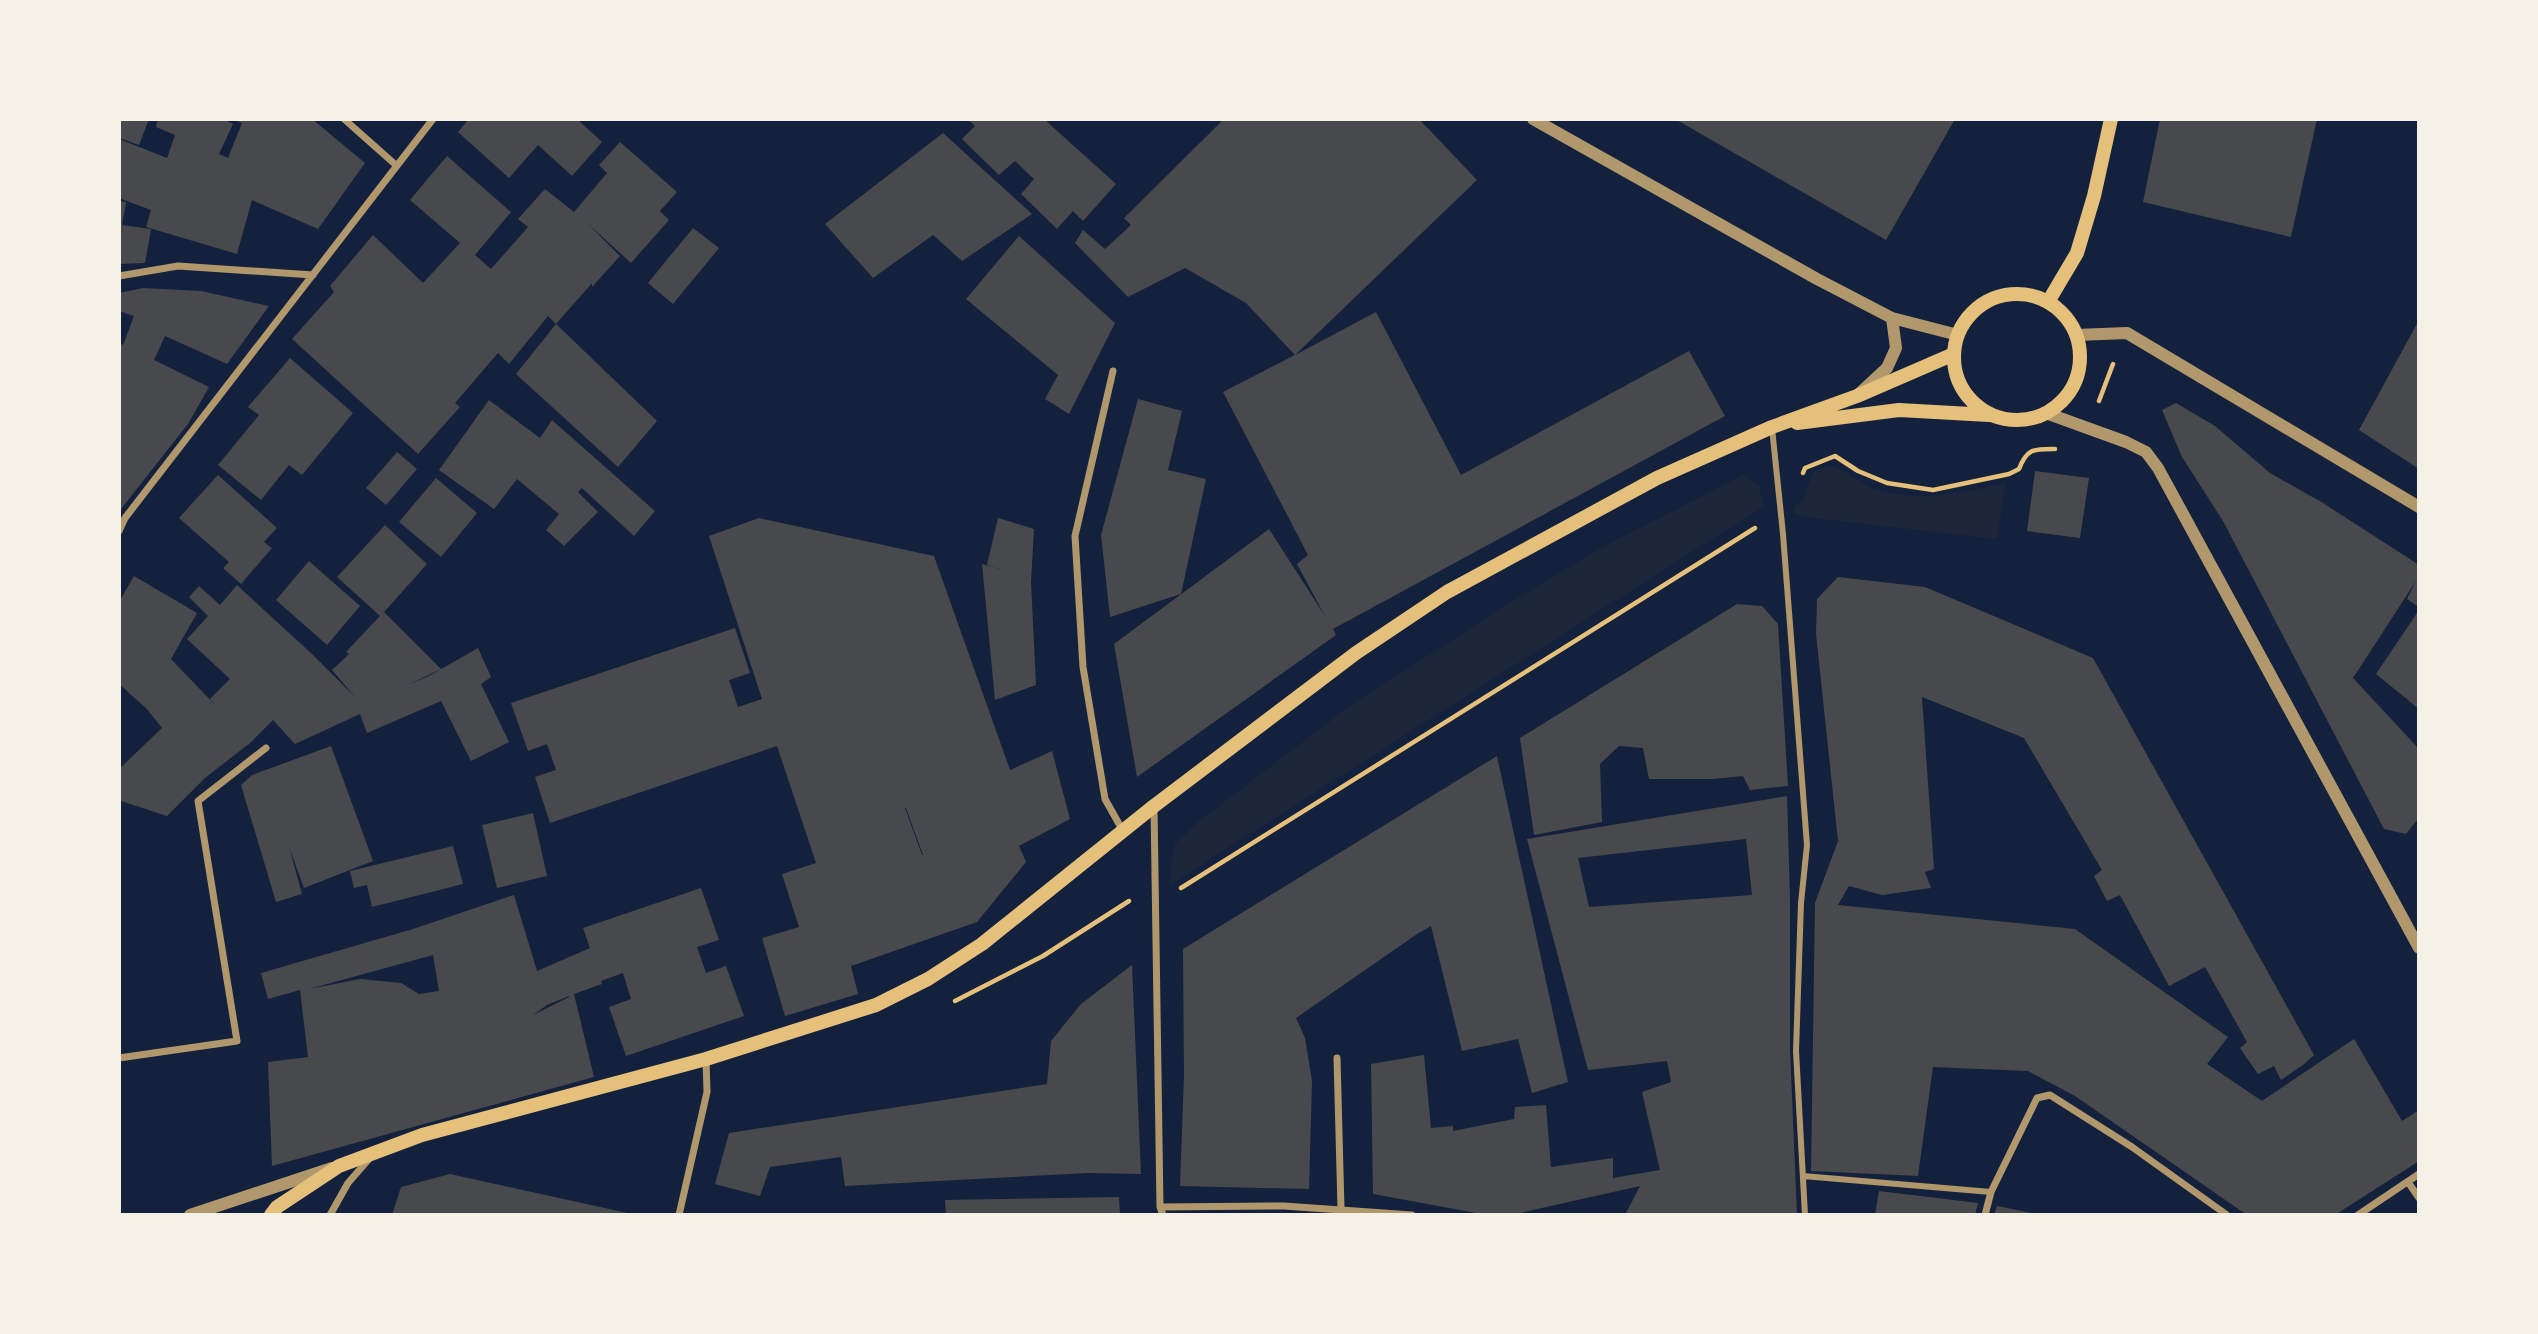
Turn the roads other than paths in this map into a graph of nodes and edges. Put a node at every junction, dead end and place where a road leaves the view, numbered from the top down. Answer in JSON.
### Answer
{"nodes":[{"id":1,"x":344,"y":119,"type":"edge"},
{"id":2,"x":433,"y":119,"type":"edge"},
{"id":3,"x":1533,"y":119,"type":"edge"},
{"id":4,"x":2111,"y":119,"type":"edge"},
{"id":5,"x":397,"y":166,"type":"junction"},
{"id":6,"x":313,"y":275,"type":"junction"},
{"id":7,"x":119,"y":276,"type":"edge"},
{"id":8,"x":2048,"y":302,"type":"junction"},
{"id":9,"x":1892,"y":318,"type":"junction"},
{"id":10,"x":1958,"y":335,"type":"junction"},
{"id":11,"x":2076,"y":335,"type":"junction"},
{"id":12,"x":1954,"y":354,"type":"junction"},
{"id":13,"x":1113,"y":370,"type":"dead end"},
{"id":14,"x":1857,"y":396,"type":"junction"},
{"id":15,"x":2046,"y":413,"type":"junction"},
{"id":16,"x":1992,"y":415,"type":"junction"},
{"id":17,"x":1772,"y":426,"type":"junction"},
{"id":18,"x":2419,"y":507,"type":"edge"},
{"id":19,"x":119,"y":531,"type":"edge"},
{"id":20,"x":266,"y":748,"type":"dead end"},
{"id":21,"x":1154,"y":806,"type":"junction"},
{"id":22,"x":1124,"y":831,"type":"junction"},
{"id":23,"x":2419,"y":948,"type":"edge"},
{"id":24,"x":119,"y":1058,"type":"edge"},
{"id":25,"x":1337,"y":1058,"type":"dead end"},
{"id":26,"x":706,"y":1059,"type":"junction"},
{"id":27,"x":375,"y":1153,"type":"junction"},
{"id":28,"x":339,"y":1166,"type":"junction"},
{"id":29,"x":2419,"y":1174,"type":"edge"},
{"id":30,"x":1803,"y":1176,"type":"junction"},
{"id":31,"x":2408,"y":1182,"type":"junction"},
{"id":32,"x":1991,"y":1192,"type":"junction"},
{"id":33,"x":2419,"y":1198,"type":"edge"},
{"id":34,"x":1160,"y":1207,"type":"junction"},
{"id":35,"x":1341,"y":1209,"type":"junction"},
{"id":36,"x":190,"y":1215,"type":"edge"},
{"id":37,"x":271,"y":1215,"type":"edge"},
{"id":38,"x":330,"y":1215,"type":"edge"},
{"id":39,"x":679,"y":1215,"type":"edge"},
{"id":40,"x":1163,"y":1215,"type":"edge"},
{"id":41,"x":1412,"y":1215,"type":"edge"},
{"id":42,"x":1805,"y":1215,"type":"edge"},
{"id":43,"x":1985,"y":1215,"type":"edge"},
{"id":44,"x":2227,"y":1215,"type":"edge"},
{"id":45,"x":2358,"y":1215,"type":"edge"}],
"edges":[{"from":1,"to":5,"type":"street"},
{"from":2,"to":5,"type":"street"},
{"from":3,"to":9,"type":"street"},
{"from":4,"to":8,"type":"main road"},
{"from":5,"to":6,"type":"street"},
{"from":6,"to":7,"type":"street"},
{"from":6,"to":19,"type":"street"},
{"from":8,"to":10,"type":"main road"},
{"from":8,"to":11,"type":"main road"},
{"from":9,"to":10,"type":"street"},
{"from":9,"to":14,"type":"street"},
{"from":10,"to":12,"type":"main road"},
{"from":11,"to":15,"type":"main road"},
{"from":11,"to":18,"type":"street"},
{"from":12,"to":14,"type":"main road"},
{"from":12,"to":16,"type":"main road"},
{"from":13,"to":22,"type":"street"},
{"from":14,"to":17,"type":"main road"},
{"from":15,"to":16,"type":"main road"},
{"from":15,"to":23,"type":"street"},
{"from":16,"to":17,"type":"main road"},
{"from":17,"to":21,"type":"main road"},
{"from":17,"to":30,"type":"street"},
{"from":20,"to":24,"type":"street"},
{"from":21,"to":22,"type":"main road"},
{"from":21,"to":34,"type":"street"},
{"from":22,"to":26,"type":"main road"},
{"from":25,"to":35,"type":"street"},
{"from":26,"to":27,"type":"main road"},
{"from":26,"to":39,"type":"street"},
{"from":27,"to":28,"type":"main road"},
{"from":27,"to":38,"type":"street"},
{"from":28,"to":36,"type":"street"},
{"from":28,"to":37,"type":"main road"},
{"from":29,"to":31,"type":"street"},
{"from":30,"to":32,"type":"street"},
{"from":30,"to":42,"type":"street"},
{"from":31,"to":33,"type":"street"},
{"from":31,"to":45,"type":"street"},
{"from":32,"to":43,"type":"street"},
{"from":32,"to":44,"type":"street"},
{"from":34,"to":35,"type":"street"},
{"from":34,"to":40,"type":"street"},
{"from":35,"to":41,"type":"street"}]}
